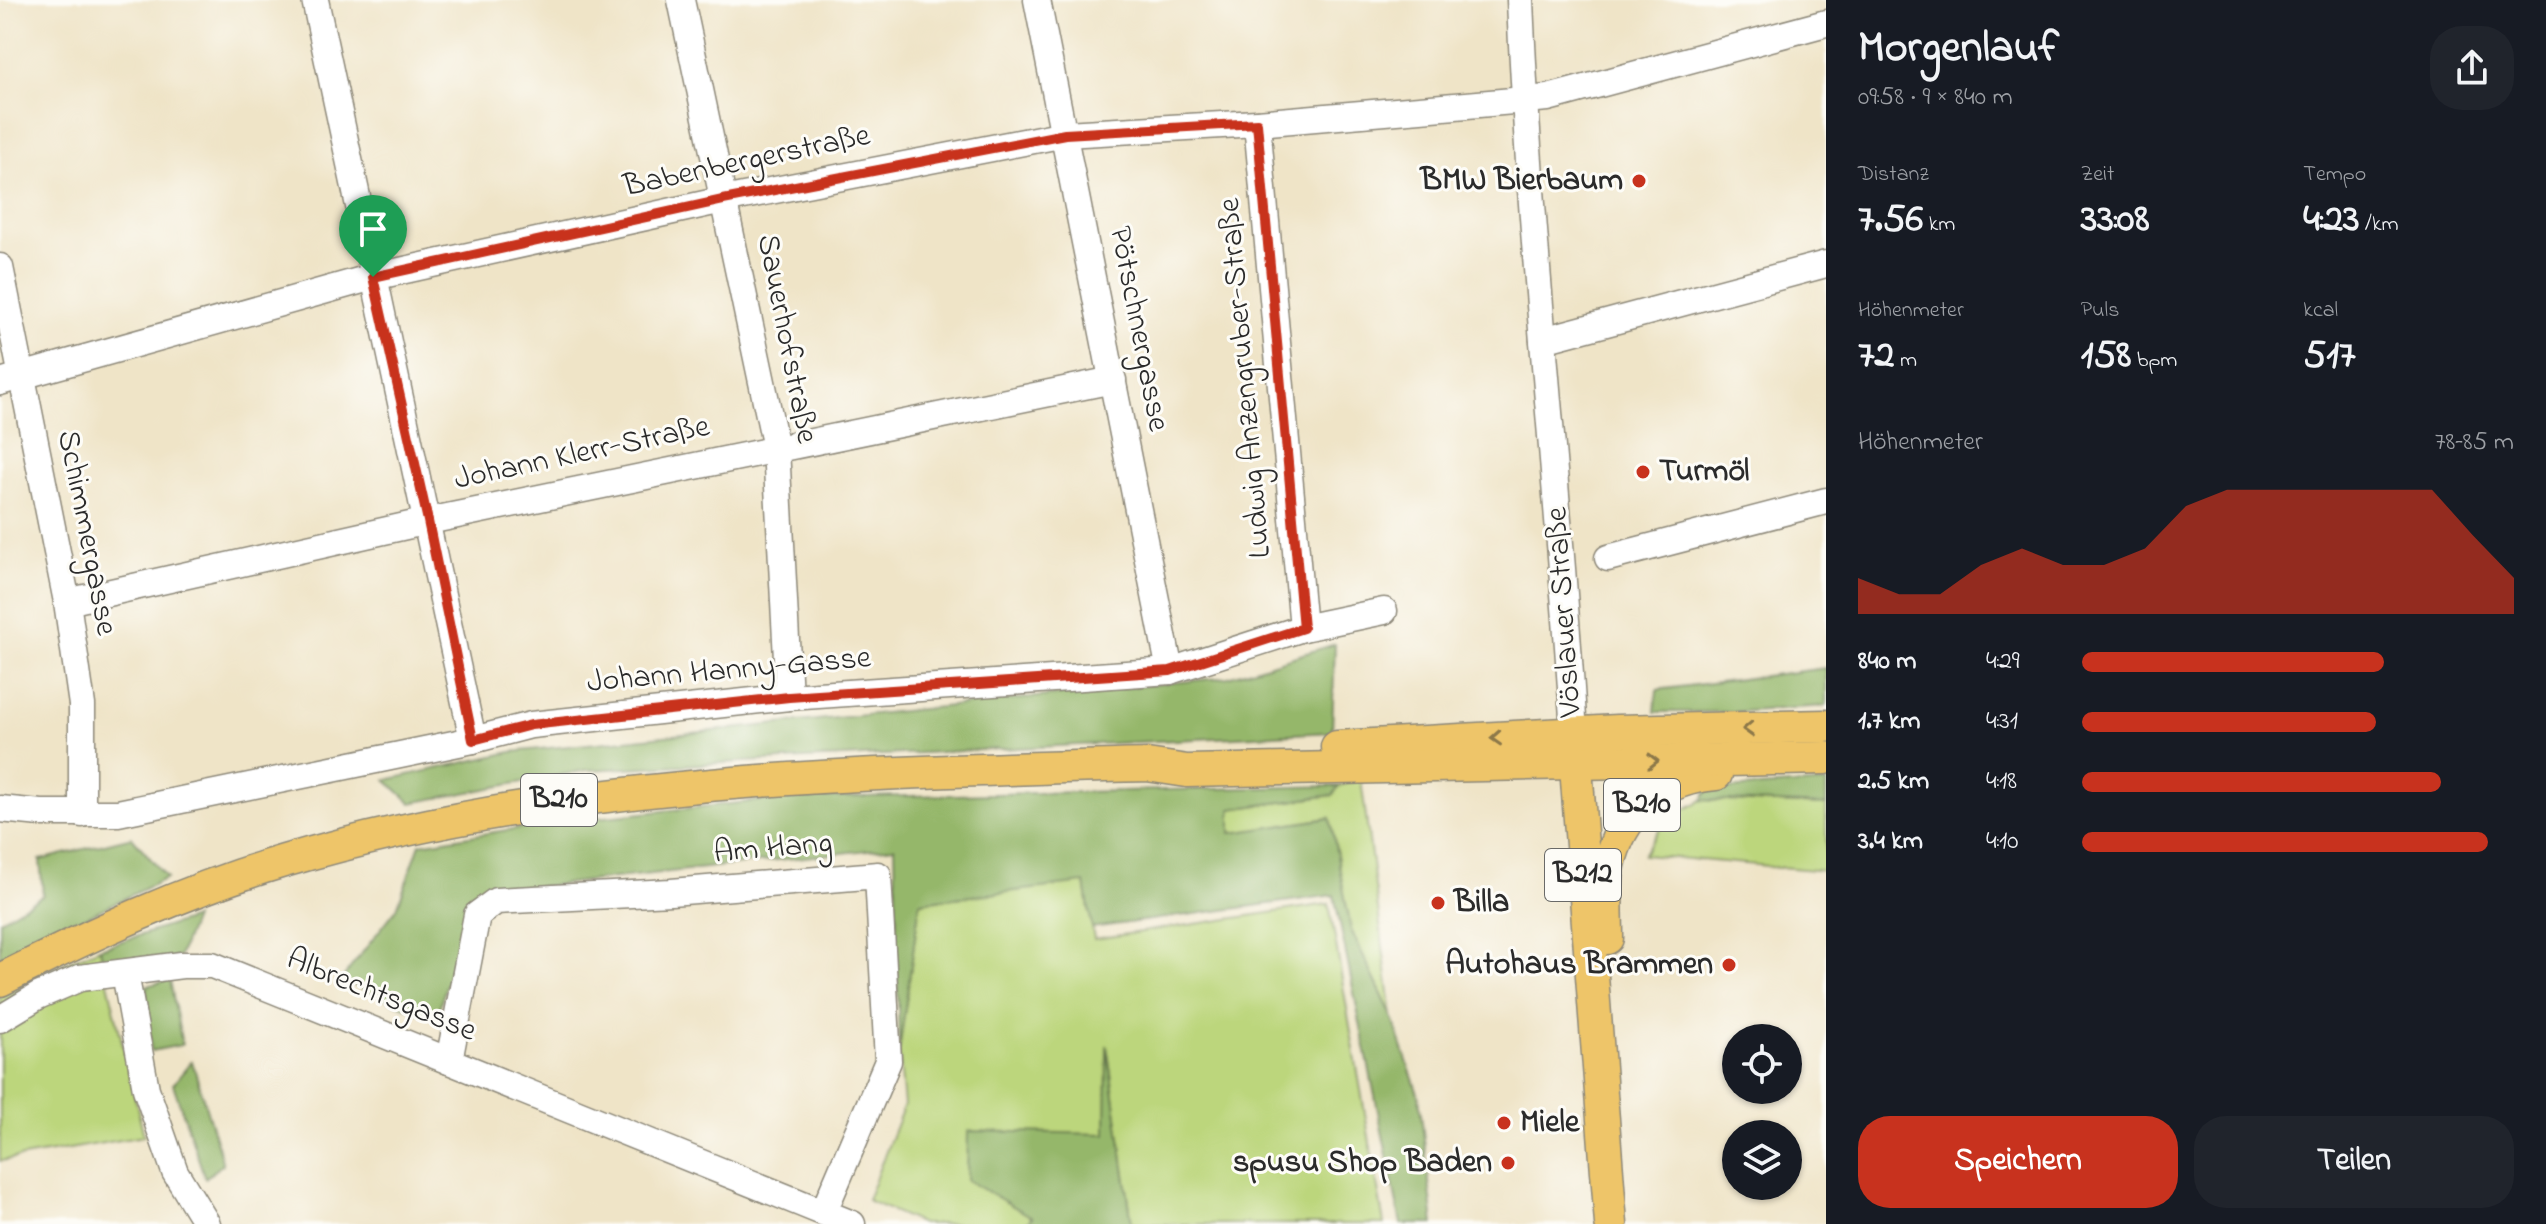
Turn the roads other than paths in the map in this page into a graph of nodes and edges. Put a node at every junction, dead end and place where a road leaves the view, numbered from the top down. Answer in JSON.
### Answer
{"nodes":[{"id":1,"x":315,"y":0,"type":"edge"},
{"id":2,"x":681,"y":0,"type":"edge"},
{"id":3,"x":1037,"y":0,"type":"edge"},
{"id":4,"x":1520,"y":0,"type":"edge"},
{"id":5,"x":1826,"y":23,"type":"edge"},
{"id":6,"x":1524,"y":102,"type":"junction"},
{"id":7,"x":1257,"y":123,"type":"junction"},
{"id":8,"x":1065,"y":134,"type":"junction"},
{"id":9,"x":723,"y":200,"type":"junction"},
{"id":10,"x":1826,"y":264,"type":"edge"},
{"id":11,"x":0,"y":267,"type":"edge"},
{"id":12,"x":373,"y":277,"type":"junction"},
{"id":13,"x":1543,"y":340,"type":"junction"},
{"id":14,"x":11,"y":379,"type":"edge"},
{"id":15,"x":1113,"y":380,"type":"junction"},
{"id":16,"x":776,"y":448,"type":"junction"},
{"id":17,"x":1826,"y":501,"type":"edge"},
{"id":18,"x":428,"y":521,"type":"junction"},
{"id":19,"x":1608,"y":558,"type":"dead end"},
{"id":20,"x":67,"y":602,"type":"junction"},
{"id":21,"x":1384,"y":611,"type":"dead end"},
{"id":22,"x":1303,"y":628,"type":"junction"},
{"id":23,"x":1170,"y":671,"type":"junction"},
{"id":24,"x":789,"y":697,"type":"junction"},
{"id":25,"x":1826,"y":726,"type":"edge"},
{"id":26,"x":473,"y":740,"type":"junction"},
{"id":27,"x":1575,"y":749,"type":"junction"},
{"id":28,"x":1826,"y":761,"type":"edge"},
{"id":29,"x":0,"y":809,"type":"edge"},
{"id":30,"x":82,"y":814,"type":"junction"},
{"id":31,"x":125,"y":973,"type":"junction"},
{"id":32,"x":0,"y":980,"type":"edge"},
{"id":33,"x":1592,"y":987,"type":"junction"},
{"id":34,"x":0,"y":1019,"type":"edge"},
{"id":35,"x":449,"y":1061,"type":"junction"},
{"id":36,"x":824,"y":1211,"type":"junction"},
{"id":37,"x":207,"y":1224,"type":"edge"},
{"id":38,"x":852,"y":1224,"type":"edge"},
{"id":39,"x":1611,"y":1224,"type":"edge"}],
"edges":[{"from":1,"to":12,"type":"street"},
{"from":2,"to":9,"type":"street","name":"Sauerhofstraße"},
{"from":3,"to":8,"type":"street","name":"Pötschnergasse"},
{"from":4,"to":6,"type":"street","name":"Vöslauer Straße"},
{"from":5,"to":6,"type":"street","name":"Babenbergerstraße"},
{"from":6,"to":7,"type":"street","name":"Babenbergerstraße"},
{"from":6,"to":13,"type":"street","name":"Vöslauer Straße"},
{"from":7,"to":8,"type":"street","name":"Babenbergerstraße"},
{"from":7,"to":22,"type":"street","name":"Ludwig Anzengruber-Straße"},
{"from":8,"to":9,"type":"street","name":"Babenbergerstraße"},
{"from":8,"to":15,"type":"street","name":"Pötschnergasse"},
{"from":9,"to":12,"type":"street","name":"Babenbergerstraße"},
{"from":9,"to":16,"type":"street","name":"Sauerhofstraße"},
{"from":10,"to":13,"type":"street"},
{"from":11,"to":14,"type":"street","name":"Schimmergasse"},
{"from":12,"to":14,"type":"street","name":"Babenbergerstraße"},
{"from":12,"to":18,"type":"street"},
{"from":13,"to":27,"type":"street","name":"Vöslauer Straße"},
{"from":14,"to":20,"type":"street","name":"Schimmergasse"},
{"from":15,"to":16,"type":"street","name":"Johann Klerr-Straße"},
{"from":15,"to":23,"type":"street","name":"Pötschnergasse"},
{"from":16,"to":18,"type":"street","name":"Johann Klerr-Straße"},
{"from":16,"to":24,"type":"street","name":"Sauerhofstraße"},
{"from":17,"to":19,"type":"street"},
{"from":18,"to":20,"type":"street","name":"Johann Klerr-Straße"},
{"from":18,"to":26,"type":"street"},
{"from":20,"to":30,"type":"street","name":"Schimmergasse"},
{"from":21,"to":22,"type":"street","name":"Johann Hanny-Gasse"},
{"from":22,"to":23,"type":"street","name":"Johann Hanny-Gasse"},
{"from":23,"to":24,"type":"street","name":"Johann Hanny-Gasse"},
{"from":24,"to":26,"type":"street","name":"Johann Hanny-Gasse"},
{"from":25,"to":27,"type":"main road","number":"B210","one_way":true},
{"from":26,"to":30,"type":"street","name":"Johann Hanny-Gasse"},
{"from":27,"to":28,"type":"main road","number":"B210","one_way":true},
{"from":27,"to":32,"type":"main road","number":"B210"},
{"from":27,"to":33,"type":"main road","name":"Vöslauer Straße","number":"B212"},
{"from":28,"to":33,"type":"main road","number":"B210"},
{"from":29,"to":30,"type":"street"},
{"from":31,"to":34,"type":"street","name":"Albrechtsgasse"},
{"from":31,"to":35,"type":"street","name":"Albrechtsgasse"},
{"from":31,"to":37,"type":"street"},
{"from":33,"to":39,"type":"main road","name":"Vöslauer Straße","number":"B212"},
{"from":35,"to":36,"type":"street","name":"Albrechtsgasse"},
{"from":35,"to":36,"type":"street","name":"Am Hang"},
{"from":36,"to":38,"type":"street","name":"Albrechtsgasse"}]}
